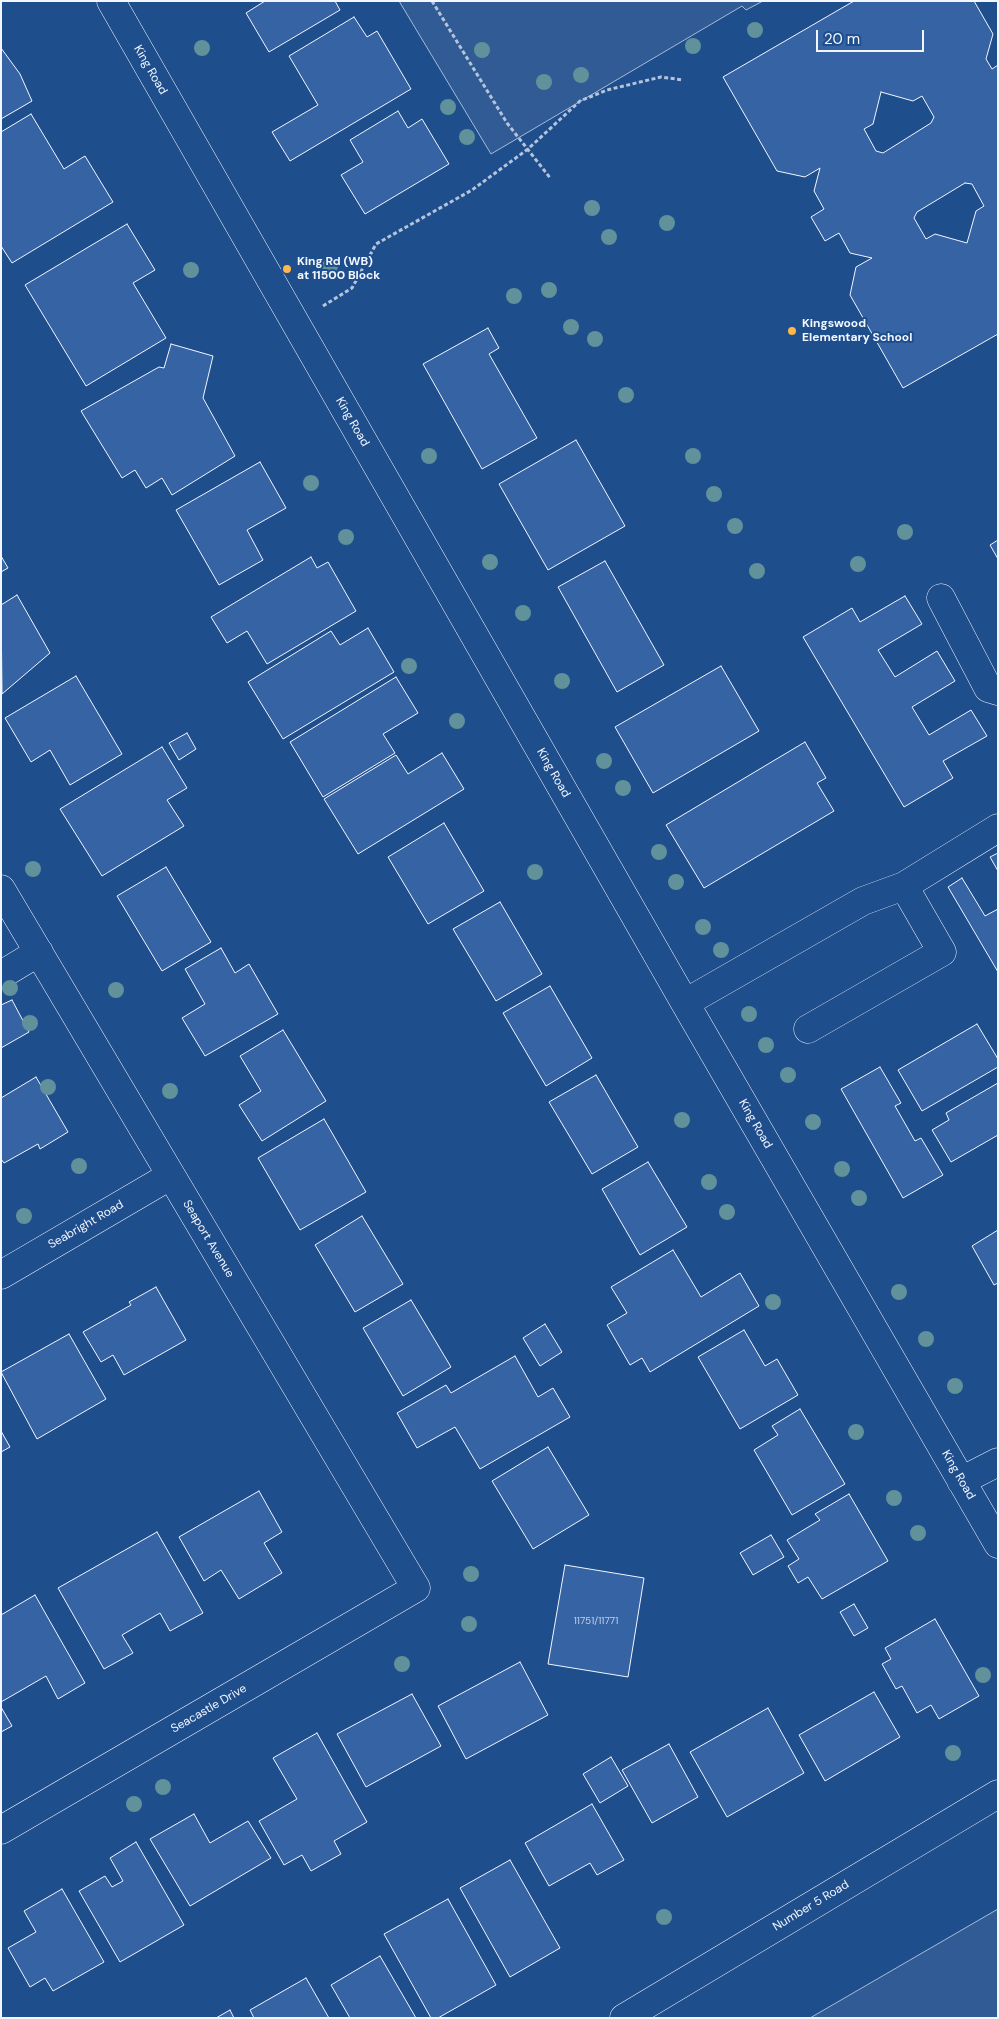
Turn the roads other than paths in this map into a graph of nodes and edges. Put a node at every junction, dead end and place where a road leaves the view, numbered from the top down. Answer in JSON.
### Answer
{"nodes":[{"id":1,"x":111,"y":1,"type":"edge"},
{"id":2,"x":941,"y":598,"type":"dead end"},
{"id":3,"x":998,"y":691,"type":"edge"},
{"id":4,"x":998,"y":828,"type":"edge"},
{"id":5,"x":904,"y":886,"type":"junction"},
{"id":6,"x":1,"y":889,"type":"edge"},
{"id":7,"x":39,"y":952,"type":"junction"},
{"id":8,"x":1,"y":975,"type":"edge"},
{"id":9,"x":685,"y":1003,"type":"junction"},
{"id":10,"x":808,"y":1029,"type":"dead end"},
{"id":11,"x":170,"y":1176,"type":"junction"},
{"id":12,"x":1,"y":1275,"type":"edge"},
{"id":13,"x":998,"y":1462,"type":"edge"},
{"id":14,"x":962,"y":1481,"type":"junction"},
{"id":15,"x":998,"y":1544,"type":"edge"},
{"id":16,"x":416,"y":1588,"type":"joint"},
{"id":17,"x":998,"y":1794,"type":"edge"},
{"id":18,"x":1,"y":1830,"type":"edge"},
{"id":19,"x":624,"y":2018,"type":"edge"}],
"edges":[{"from":1,"to":9,"type":"street","name":"King Road"},
{"from":2,"to":3,"type":"street"},
{"from":4,"to":5,"type":"street"},
{"from":5,"to":9,"type":"street"},
{"from":5,"to":10,"type":"street"},
{"from":6,"to":7,"type":"street","name":"Seaport Avenue"},
{"from":7,"to":8,"type":"street"},
{"from":7,"to":11,"type":"street","name":"Seaport Avenue"},
{"from":9,"to":14,"type":"street","name":"King Road"},
{"from":11,"to":12,"type":"street","name":"Seabright Road"},
{"from":11,"to":16,"type":"street","name":"Seaport Avenue"},
{"from":13,"to":14,"type":"street"},
{"from":14,"to":15,"type":"street","name":"King Road"},
{"from":16,"to":18,"type":"street","name":"Seacastle Drive"},
{"from":17,"to":19,"type":"street","name":"Number 5 Road"}]}
